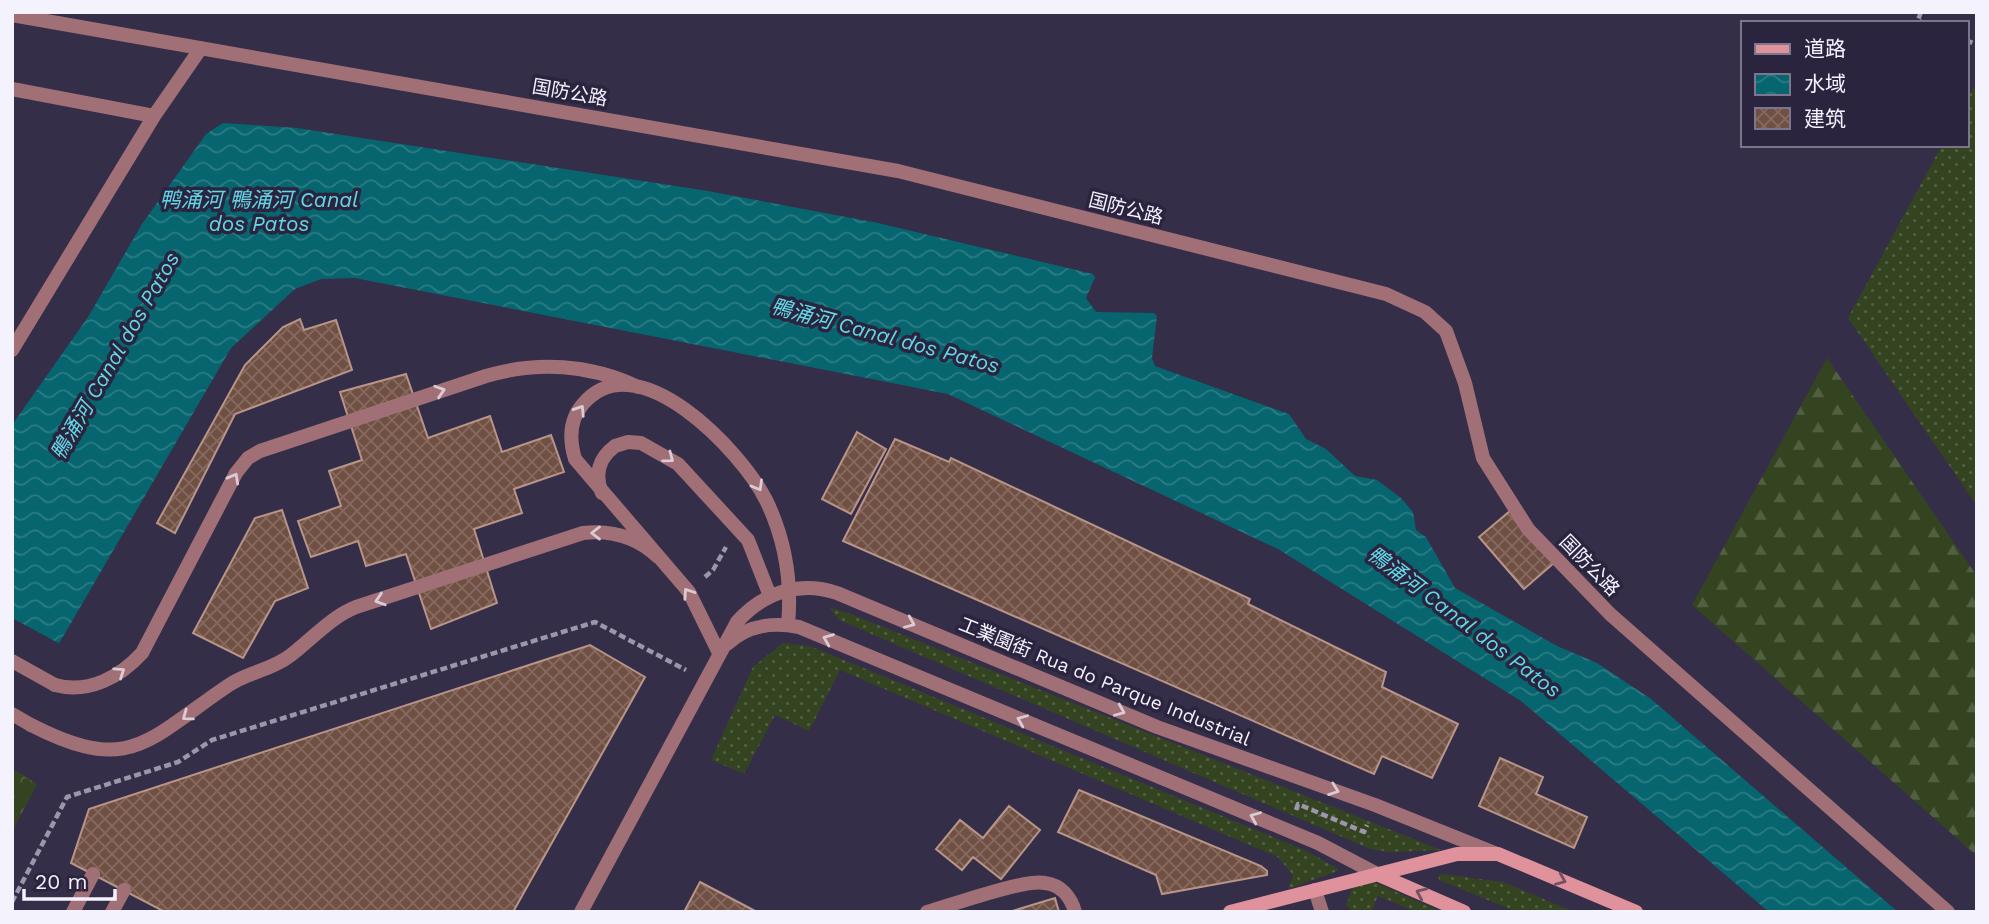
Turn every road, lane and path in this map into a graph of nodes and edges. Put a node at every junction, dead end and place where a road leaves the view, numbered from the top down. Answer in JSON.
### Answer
{"nodes":[{"id":1,"x":12,"y":15,"type":"edge"},
{"id":2,"x":201,"y":48,"type":"junction"},
{"id":3,"x":12,"y":89,"type":"edge"},
{"id":4,"x":154,"y":116,"type":"junction"},
{"id":5,"x":12,"y":350,"type":"edge"},
{"id":6,"x":638,"y":387,"type":"junction"},
{"id":7,"x":605,"y":497,"type":"junction"},
{"id":8,"x":743,"y":533,"type":"junction"},
{"id":9,"x":658,"y":557,"type":"junction"},
{"id":10,"x":789,"y":590,"type":"junction"},
{"id":11,"x":689,"y":592,"type":"junction"},
{"id":12,"x":770,"y":596,"type":"junction"},
{"id":13,"x":788,"y":625,"type":"junction"},
{"id":14,"x":719,"y":653,"type":"junction"},
{"id":15,"x":12,"y":661,"type":"edge"},
{"id":16,"x":705,"y":680,"type":"junction"},
{"id":17,"x":12,"y":714,"type":"edge"},
{"id":18,"x":1375,"y":804,"type":"junction"},
{"id":19,"x":1287,"y":830,"type":"junction"},
{"id":20,"x":1498,"y":854,"type":"junction"},
{"id":21,"x":93,"y":874,"type":"dead end"},
{"id":22,"x":1377,"y":874,"type":"junction"},
{"id":23,"x":124,"y":890,"type":"dead end"},
{"id":24,"x":1315,"y":890,"type":"junction"},
{"id":25,"x":12,"y":902,"type":"edge"},
{"id":26,"x":73,"y":912,"type":"edge"},
{"id":27,"x":112,"y":912,"type":"edge"},
{"id":28,"x":580,"y":912,"type":"edge"},
{"id":29,"x":927,"y":912,"type":"edge"},
{"id":30,"x":1075,"y":912,"type":"edge"},
{"id":31,"x":1230,"y":912,"type":"edge"},
{"id":32,"x":1322,"y":912,"type":"edge"},
{"id":33,"x":1464,"y":912,"type":"edge"},
{"id":34,"x":1636,"y":912,"type":"edge"},
{"id":35,"x":1948,"y":912,"type":"edge"}],
"edges":[{"from":1,"to":2,"type":"street","name":"国防公路"},
{"from":2,"to":4,"type":"street"},
{"from":2,"to":35,"type":"street","name":"国防公路"},
{"from":3,"to":4,"type":"street"},
{"from":4,"to":5,"type":"street"},
{"from":7,"to":6,"type":"street","one_way":true},
{"from":6,"to":10,"type":"street","one_way":true},
{"from":15,"to":6,"type":"street","one_way":true},
{"from":7,"to":8,"type":"street","one_way":true},
{"from":7,"to":9,"type":"street"},
{"from":8,"to":11,"type":"path"},
{"from":8,"to":12,"type":"street"},
{"from":9,"to":11,"type":"street"},
{"from":9,"to":17,"type":"street","one_way":true},
{"from":10,"to":12,"type":"street","name":"工業園街 Rua do Parque Industrial"},
{"from":10,"to":13,"type":"street"},
{"from":10,"to":18,"type":"street","name":"工業園街 Rua do Parque Industrial","one_way":true},
{"from":14,"to":11,"type":"street","one_way":true},
{"from":12,"to":14,"type":"street","name":"工業園街 Rua do Parque Industrial"},
{"from":13,"to":14,"type":"street","name":"工業園街 Rua do Parque Industrial"},
{"from":19,"to":13,"type":"street","name":"工業園街 Rua do Parque Industrial","one_way":true},
{"from":14,"to":16,"type":"street","name":"工業園街 Rua do Parque Industrial"},
{"from":16,"to":25,"type":"path"},
{"from":16,"to":28,"type":"street","name":"工業園街 Rua do Parque Industrial"},
{"from":18,"to":19,"type":"path"},
{"from":18,"to":20,"type":"street","name":"工業園街 Rua do Parque Industrial"},
{"from":19,"to":22,"type":"street","name":"工業園街 Rua do Parque Industrial"},
{"from":20,"to":22,"type":"main road"},
{"from":20,"to":34,"type":"main road","one_way":true},
{"from":21,"to":26,"type":"street"},
{"from":22,"to":24,"type":"main road"},
{"from":33,"to":22,"type":"main road","one_way":true},
{"from":23,"to":27,"type":"street"},
{"from":24,"to":31,"type":"main road"},
{"from":24,"to":32,"type":"street"},
{"from":29,"to":30,"type":"street"}]}
